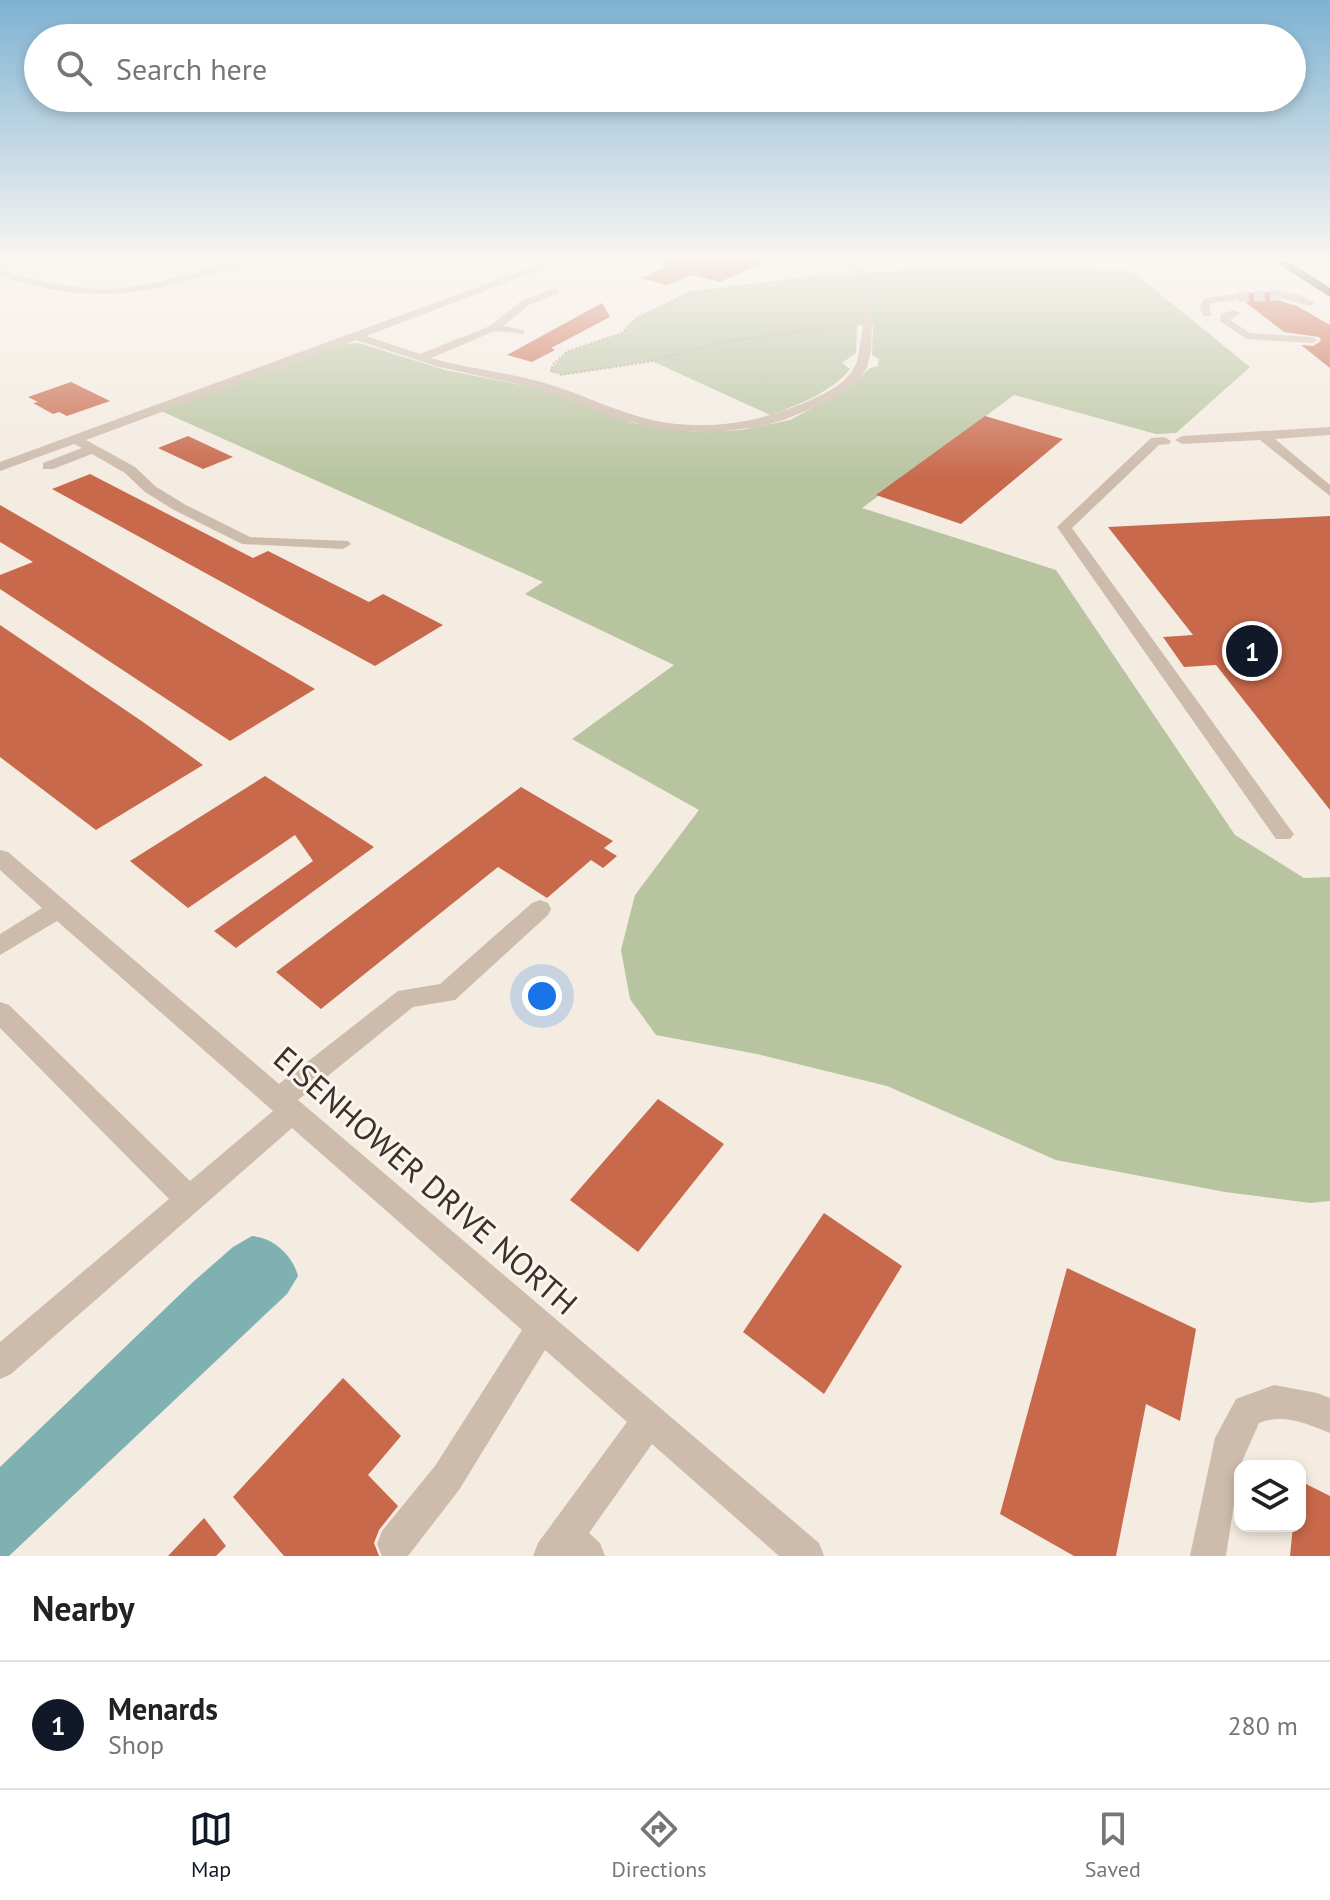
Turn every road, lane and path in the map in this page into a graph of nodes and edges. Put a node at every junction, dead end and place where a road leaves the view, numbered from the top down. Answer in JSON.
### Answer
{"nodes":[{"id":1,"x":362,"y":334,"type":"edge"},
{"id":2,"x":480,"y":334,"type":"edge"},
{"id":3,"x":620,"y":334,"type":"edge"},
{"id":4,"x":781,"y":334,"type":"edge"},
{"id":5,"x":867,"y":334,"type":"edge"},
{"id":6,"x":1243,"y":334,"type":"edge"},
{"id":7,"x":356,"y":336,"type":"junction"},
{"id":8,"x":1312,"y":340,"type":"dead end"},
{"id":9,"x":421,"y":358,"type":"junction"},
{"id":10,"x":1330,"y":431,"type":"edge"},
{"id":11,"x":1263,"y":436,"type":"junction"},
{"id":12,"x":75,"y":439,"type":"junction"},
{"id":13,"x":92,"y":449,"type":"junction"},
{"id":14,"x":0,"y":451,"type":"edge"},
{"id":15,"x":17,"y":461,"type":"junction"},
{"id":16,"x":48,"y":466,"type":"dead end"},
{"id":17,"x":0,"y":467,"type":"edge"},
{"id":18,"x":1330,"y":492,"type":"edge"},
{"id":19,"x":343,"y":544,"type":"dead end"},
{"id":20,"x":1283,"y":834,"type":"dead end"},
{"id":21,"x":5,"y":869,"type":"edge"},
{"id":22,"x":58,"y":909,"type":"junction"},
{"id":23,"x":540,"y":909,"type":"dead end"},
{"id":24,"x":0,"y":946,"type":"edge"},
{"id":25,"x":0,"y":1012,"type":"edge"},
{"id":26,"x":286,"y":1106,"type":"junction"},
{"id":27,"x":189,"y":1200,"type":"junction"},
{"id":28,"x":542,"y":1327,"type":"junction"},
{"id":29,"x":0,"y":1363,"type":"edge"},
{"id":30,"x":1330,"y":1417,"type":"edge"},
{"id":31,"x":649,"y":1420,"type":"junction"},
{"id":32,"x":395,"y":1544,"type":"dead end"},
{"id":33,"x":568,"y":1549,"type":"edge"},
{"id":34,"x":806,"y":1556,"type":"edge"},
{"id":35,"x":1208,"y":1556,"type":"edge"}],
"edges":[{"from":1,"to":7,"type":"street"},
{"from":2,"to":9,"type":"street"},
{"from":3,"to":4,"type":"path"},
{"from":5,"to":9,"type":"street"},
{"from":6,"to":8,"type":"street"},
{"from":7,"to":9,"type":"street"},
{"from":7,"to":12,"type":"street"},
{"from":10,"to":11,"type":"street"},
{"from":11,"to":18,"type":"street"},
{"from":11,"to":20,"type":"street"},
{"from":12,"to":13,"type":"street"},
{"from":12,"to":15,"type":"street"},
{"from":13,"to":16,"type":"street"},
{"from":13,"to":19,"type":"street"},
{"from":14,"to":15,"type":"street"},
{"from":15,"to":17,"type":"street"},
{"from":21,"to":22,"type":"street","name":"EISENHOWER DRIVE NORTH"},
{"from":22,"to":24,"type":"street"},
{"from":22,"to":26,"type":"street","name":"EISENHOWER DRIVE NORTH"},
{"from":23,"to":26,"type":"street"},
{"from":25,"to":27,"type":"street"},
{"from":26,"to":27,"type":"street"},
{"from":26,"to":28,"type":"street","name":"EISENHOWER DRIVE NORTH"},
{"from":27,"to":29,"type":"street"},
{"from":28,"to":31,"type":"street","name":"EISENHOWER DRIVE NORTH"},
{"from":28,"to":32,"type":"street"},
{"from":30,"to":35,"type":"street"},
{"from":31,"to":33,"type":"street"},
{"from":31,"to":34,"type":"street","name":"EISENHOWER DRIVE NORTH"}]}
